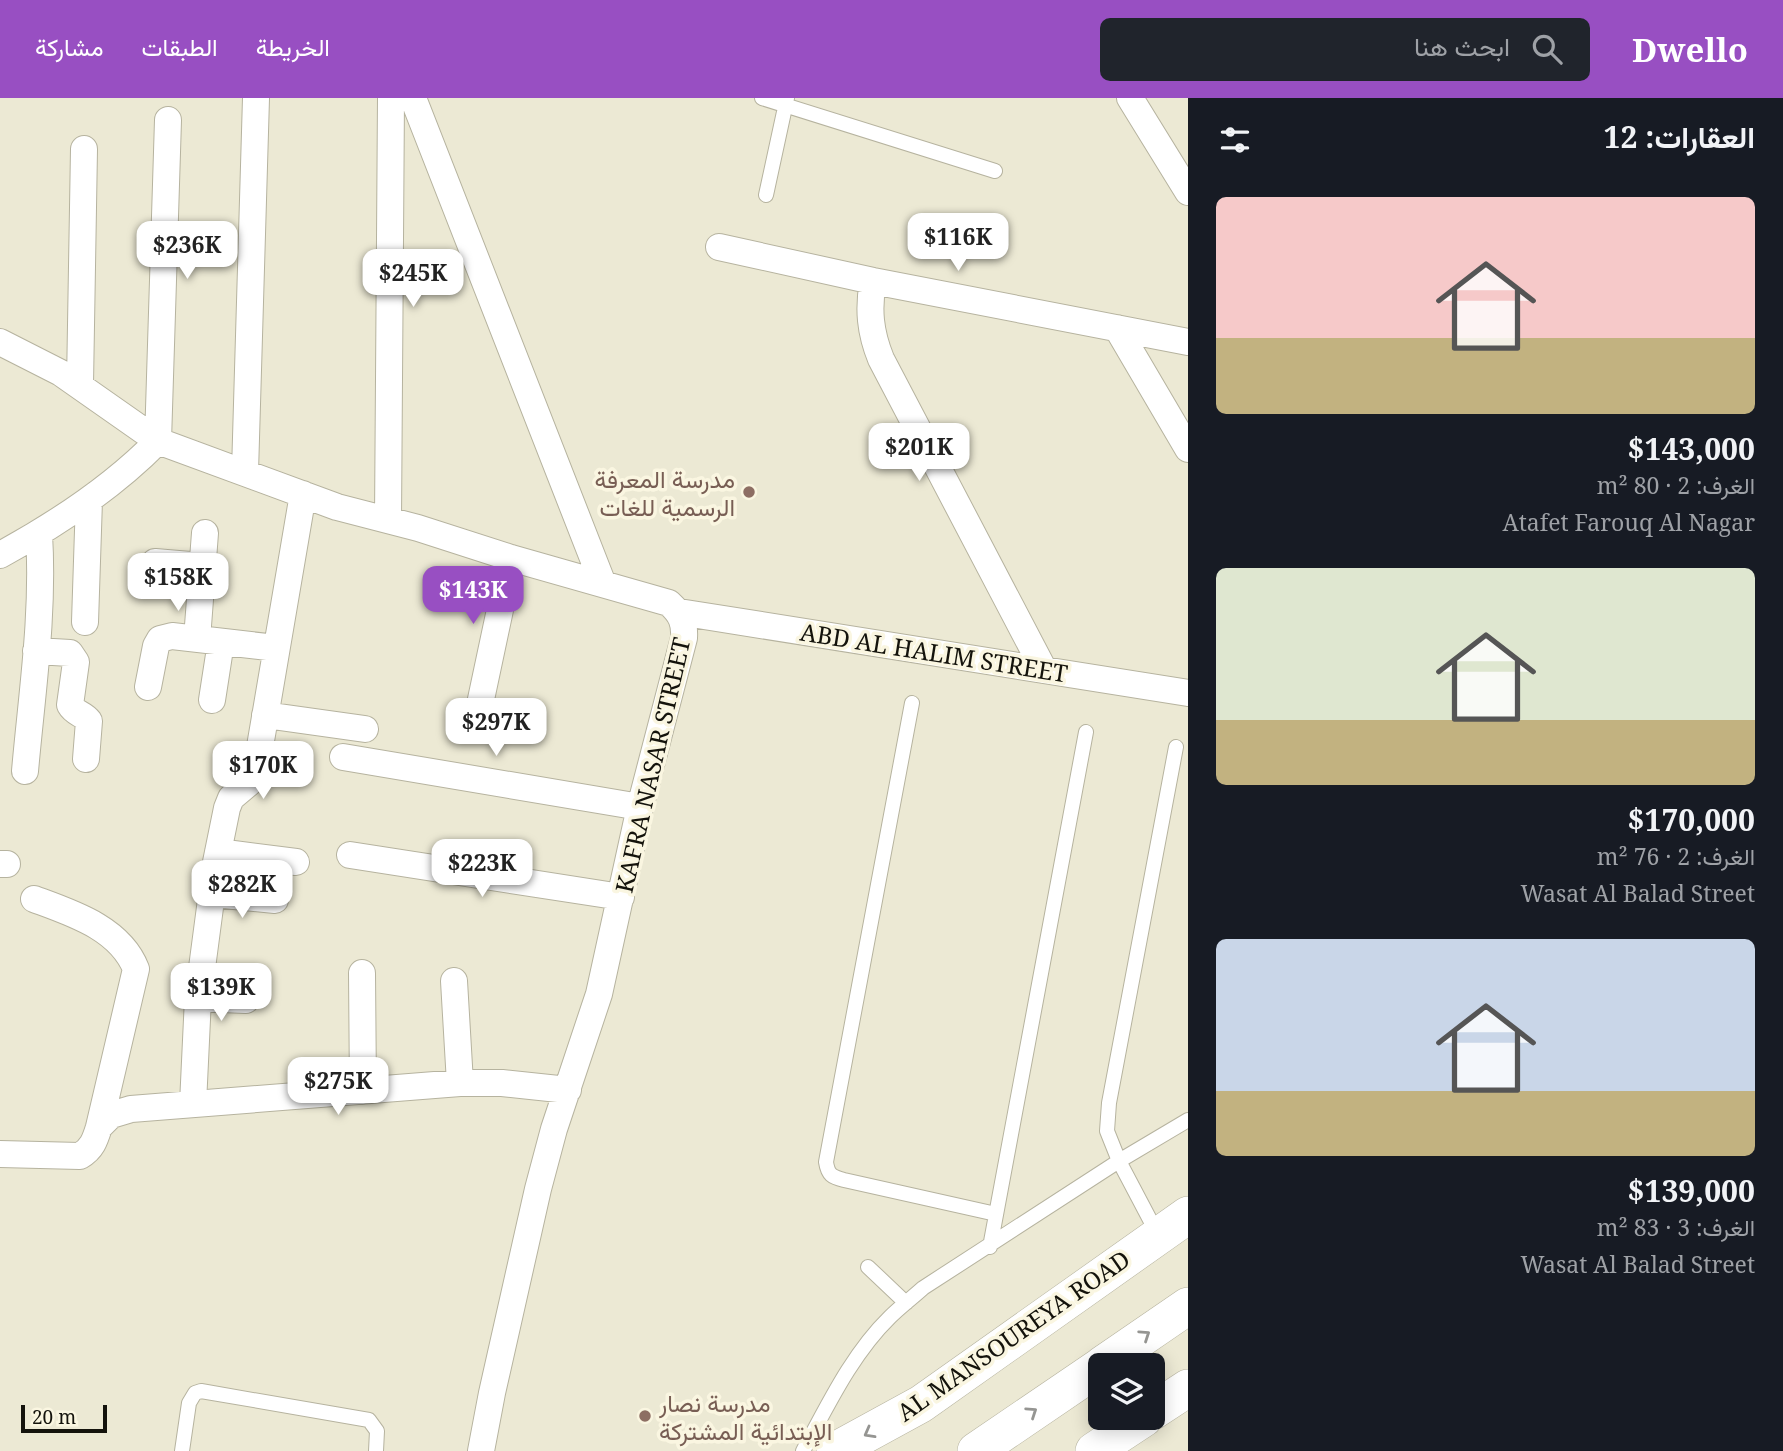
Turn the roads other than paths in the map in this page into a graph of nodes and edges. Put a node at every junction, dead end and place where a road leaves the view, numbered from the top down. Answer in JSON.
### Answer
{"nodes":[{"id":1,"x":256,"y":98,"type":"edge"},
{"id":2,"x":391,"y":98,"type":"edge"},
{"id":3,"x":413,"y":98,"type":"edge"},
{"id":4,"x":762,"y":98,"type":"edge"},
{"id":5,"x":1130,"y":98,"type":"edge"},
{"id":6,"x":786,"y":102,"type":"edge"},
{"id":7,"x":168,"y":120,"type":"dead end"},
{"id":8,"x":84,"y":149,"type":"dead end"},
{"id":9,"x":995,"y":171,"type":"dead end"},
{"id":10,"x":1188,"y":192,"type":"edge"},
{"id":11,"x":766,"y":195,"type":"dead end"},
{"id":12,"x":719,"y":247,"type":"dead end"},
{"id":13,"x":873,"y":281,"type":"junction"},
{"id":14,"x":1117,"y":328,"type":"junction"},
{"id":15,"x":0,"y":342,"type":"edge"},
{"id":16,"x":1188,"y":342,"type":"edge"},
{"id":17,"x":80,"y":384,"type":"junction"},
{"id":18,"x":158,"y":441,"type":"junction"},
{"id":19,"x":1188,"y":449,"type":"edge"},
{"id":20,"x":245,"y":472,"type":"junction"},
{"id":21,"x":303,"y":494,"type":"junction"},
{"id":22,"x":89,"y":500,"type":"junction"},
{"id":23,"x":388,"y":520,"type":"junction"},
{"id":24,"x":205,"y":533,"type":"dead end"},
{"id":25,"x":39,"y":534,"type":"junction"},
{"id":26,"x":0,"y":555,"type":"edge"},
{"id":27,"x":511,"y":558,"type":"junction"},
{"id":28,"x":155,"y":562,"type":"dead end"},
{"id":29,"x":202,"y":566,"type":"junction"},
{"id":30,"x":603,"y":584,"type":"junction"},
{"id":31,"x":679,"y":612,"type":"junction"},
{"id":32,"x":85,"y":622,"type":"dead end"},
{"id":33,"x":209,"y":640,"type":"junction"},
{"id":34,"x":276,"y":648,"type":"junction"},
{"id":35,"x":37,"y":651,"type":"junction"},
{"id":36,"x":1044,"y":670,"type":"junction"},
{"id":37,"x":148,"y":687,"type":"dead end"},
{"id":38,"x":1188,"y":693,"type":"edge"},
{"id":39,"x":212,"y":700,"type":"dead end"},
{"id":40,"x":912,"y":703,"type":"dead end"},
{"id":41,"x":480,"y":704,"type":"dead end"},
{"id":42,"x":265,"y":715,"type":"junction"},
{"id":43,"x":365,"y":729,"type":"dead end"},
{"id":44,"x":1086,"y":732,"type":"dead end"},
{"id":45,"x":1175,"y":747,"type":"dead end"},
{"id":46,"x":343,"y":757,"type":"dead end"},
{"id":47,"x":86,"y":759,"type":"dead end"},
{"id":48,"x":25,"y":771,"type":"dead end"},
{"id":49,"x":640,"y":807,"type":"junction"},
{"id":50,"x":218,"y":852,"type":"junction"},
{"id":51,"x":350,"y":855,"type":"dead end"},
{"id":52,"x":296,"y":862,"type":"dead end"},
{"id":53,"x":214,"y":894,"type":"junction"},
{"id":54,"x":621,"y":897,"type":"junction"},
{"id":55,"x":34,"y":899,"type":"dead end"},
{"id":56,"x":275,"y":900,"type":"dead end"},
{"id":57,"x":362,"y":973,"type":"dead end"},
{"id":58,"x":454,"y":981,"type":"dead end"},
{"id":59,"x":198,"y":998,"type":"junction"},
{"id":60,"x":246,"y":1000,"type":"dead end"},
{"id":61,"x":460,"y":1083,"type":"junction"},
{"id":62,"x":568,"y":1090,"type":"junction"},
{"id":63,"x":363,"y":1091,"type":"junction"},
{"id":64,"x":193,"y":1104,"type":"junction"},
{"id":65,"x":1188,"y":1120,"type":"edge"},
{"id":66,"x":99,"y":1127,"type":"junction"},
{"id":67,"x":0,"y":1154,"type":"edge"},
{"id":68,"x":1119,"y":1161,"type":"junction"},
{"id":69,"x":996,"y":1214,"type":"junction"},
{"id":70,"x":1188,"y":1215,"type":"edge"},
{"id":71,"x":1158,"y":1235,"type":"junction"},
{"id":72,"x":990,"y":1247,"type":"junction"},
{"id":73,"x":868,"y":1267,"type":"dead end"},
{"id":74,"x":906,"y":1303,"type":"junction"},
{"id":75,"x":1188,"y":1306,"type":"edge"},
{"id":76,"x":1119,"y":1353,"type":"edge"},
{"id":77,"x":1088,"y":1374,"type":"edge"},
{"id":78,"x":1188,"y":1388,"type":"edge"},
{"id":79,"x":1165,"y":1403,"type":"edge"},
{"id":80,"x":1126,"y":1430,"type":"edge"},
{"id":81,"x":182,"y":1451,"type":"edge"},
{"id":82,"x":376,"y":1451,"type":"edge"},
{"id":83,"x":481,"y":1451,"type":"edge"},
{"id":84,"x":803,"y":1451,"type":"edge"},
{"id":85,"x":835,"y":1451,"type":"edge"},
{"id":86,"x":976,"y":1451,"type":"edge"},
{"id":87,"x":1094,"y":1451,"type":"edge"}],
"edges":[{"from":1,"to":20,"type":"street"},
{"from":2,"to":23,"type":"street"},
{"from":3,"to":30,"type":"street"},
{"from":4,"to":6,"type":"lane"},
{"from":5,"to":10,"type":"street"},
{"from":6,"to":9,"type":"lane"},
{"from":6,"to":11,"type":"lane"},
{"from":7,"to":18,"type":"street"},
{"from":8,"to":17,"type":"street"},
{"from":12,"to":13,"type":"street"},
{"from":13,"to":14,"type":"street"},
{"from":13,"to":36,"type":"street"},
{"from":14,"to":16,"type":"street"},
{"from":14,"to":19,"type":"street"},
{"from":15,"to":17,"type":"street","name":"KAFRA NASAR STREET"},
{"from":17,"to":18,"type":"street","name":"KAFRA NASAR STREET"},
{"from":18,"to":20,"type":"street","name":"KAFRA NASAR STREET"},
{"from":18,"to":22,"type":"street"},
{"from":20,"to":21,"type":"street","name":"KAFRA NASAR STREET"},
{"from":21,"to":23,"type":"street","name":"KAFRA NASAR STREET"},
{"from":21,"to":34,"type":"street"},
{"from":22,"to":25,"type":"street"},
{"from":22,"to":32,"type":"street"},
{"from":23,"to":27,"type":"street","name":"KAFRA NASAR STREET"},
{"from":24,"to":29,"type":"street"},
{"from":25,"to":26,"type":"street"},
{"from":25,"to":35,"type":"street"},
{"from":27,"to":30,"type":"street","name":"KAFRA NASAR STREET"},
{"from":27,"to":41,"type":"street"},
{"from":28,"to":29,"type":"street"},
{"from":29,"to":33,"type":"street"},
{"from":30,"to":31,"type":"street","name":"KAFRA NASAR STREET"},
{"from":31,"to":36,"type":"street","name":"ABD AL HALIM STREET"},
{"from":31,"to":49,"type":"street","name":"KAFRA NASAR STREET"},
{"from":33,"to":34,"type":"street"},
{"from":33,"to":37,"type":"street"},
{"from":33,"to":39,"type":"street"},
{"from":34,"to":42,"type":"street"},
{"from":35,"to":47,"type":"street"},
{"from":35,"to":48,"type":"street"},
{"from":36,"to":38,"type":"street","name":"ABD AL HALIM STREET"},
{"from":40,"to":69,"type":"lane"},
{"from":42,"to":43,"type":"street"},
{"from":42,"to":50,"type":"street"},
{"from":44,"to":69,"type":"lane"},
{"from":45,"to":68,"type":"lane"},
{"from":46,"to":49,"type":"street"},
{"from":49,"to":54,"type":"street","name":"KAFRA NASAR STREET"},
{"from":50,"to":52,"type":"street"},
{"from":50,"to":53,"type":"street"},
{"from":51,"to":54,"type":"street"},
{"from":53,"to":56,"type":"street"},
{"from":53,"to":59,"type":"street"},
{"from":54,"to":62,"type":"street","name":"KAFRA NASAR STREET"},
{"from":55,"to":66,"type":"street"},
{"from":57,"to":63,"type":"street"},
{"from":58,"to":61,"type":"street"},
{"from":59,"to":60,"type":"street"},
{"from":59,"to":64,"type":"street"},
{"from":61,"to":62,"type":"street"},
{"from":61,"to":63,"type":"street"},
{"from":62,"to":83,"type":"street","name":"KAFRA NASAR STREET"},
{"from":63,"to":64,"type":"street"},
{"from":64,"to":66,"type":"street"},
{"from":65,"to":68,"type":"lane"},
{"from":66,"to":67,"type":"street"},
{"from":68,"to":71,"type":"lane"},
{"from":68,"to":72,"type":"lane"},
{"from":69,"to":72,"type":"lane"},
{"from":70,"to":71,"type":"main road","name":"AL MANSOUREYA ROAD"},
{"from":71,"to":85,"type":"main road","name":"AL MANSOUREYA ROAD","one_way":true},
{"from":72,"to":74,"type":"lane"},
{"from":73,"to":74,"type":"lane"},
{"from":74,"to":84,"type":"lane"},
{"from":76,"to":75,"type":"main road","one_way":true},
{"from":86,"to":77,"type":"main road","one_way":true},
{"from":78,"to":79,"type":"main road"},
{"from":80,"to":87,"type":"main road"},
{"from":81,"to":82,"type":"lane"}]}
